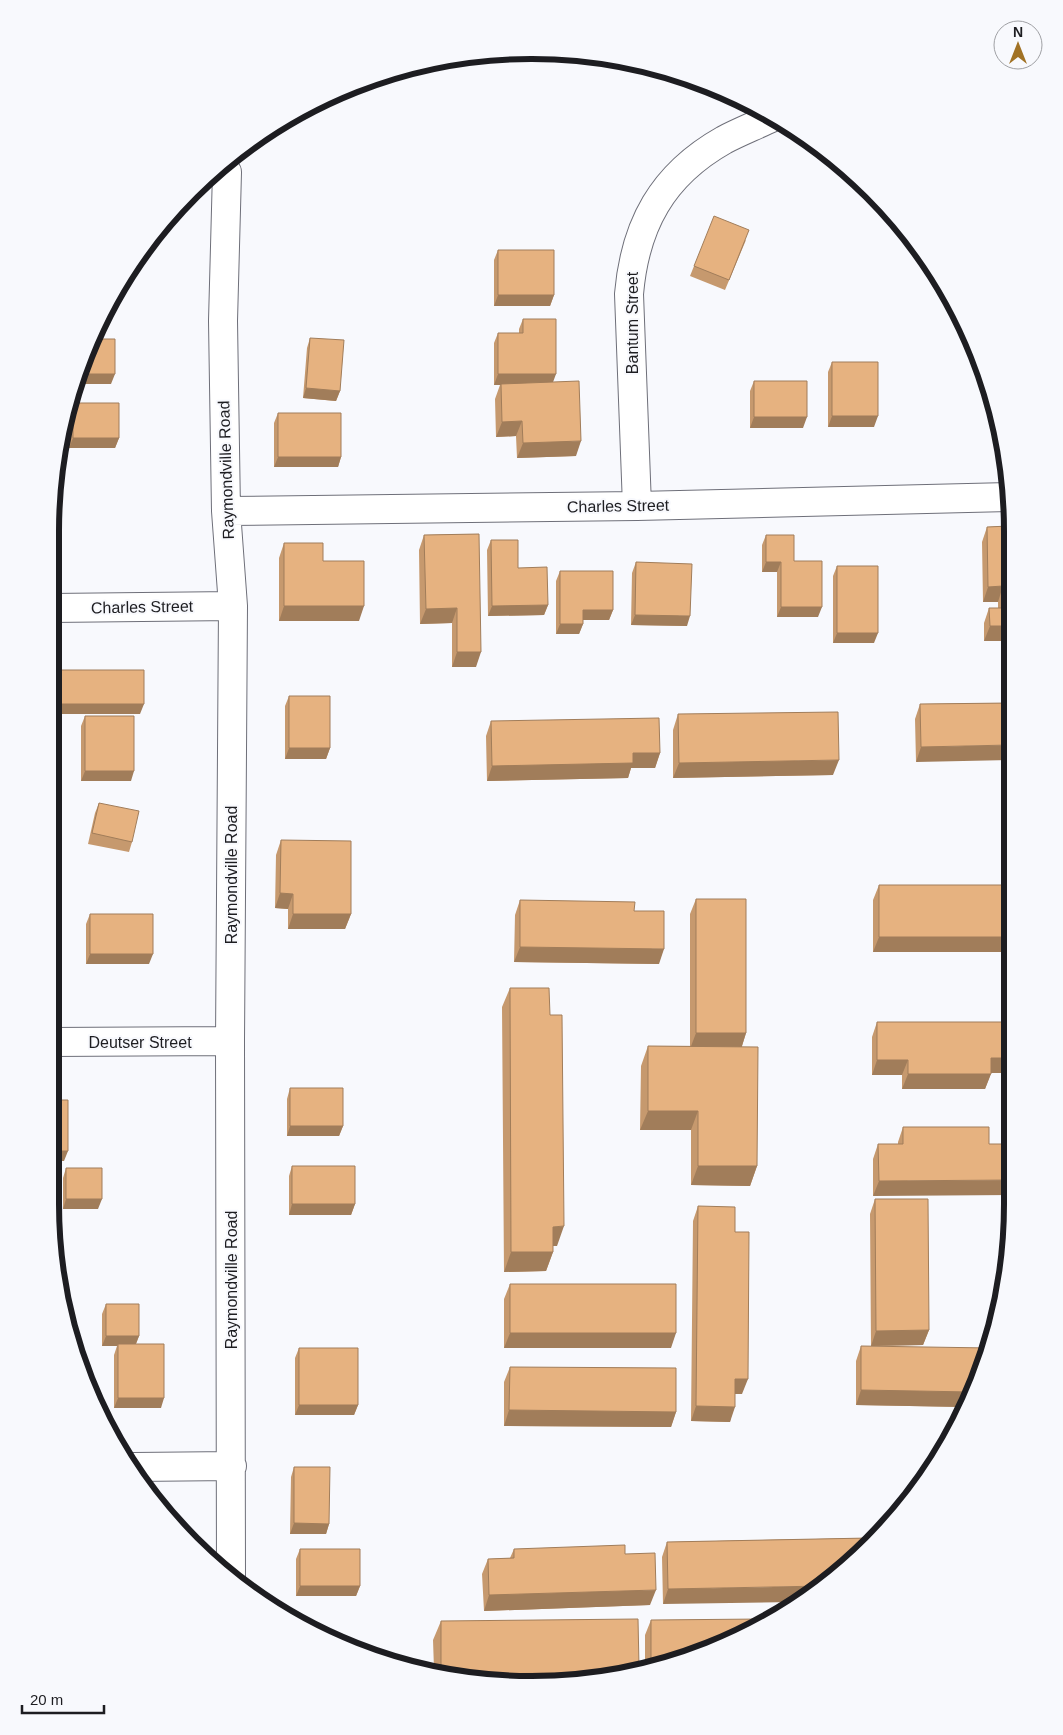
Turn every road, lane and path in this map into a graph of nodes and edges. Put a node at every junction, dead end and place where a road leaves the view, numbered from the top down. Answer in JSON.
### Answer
{"nodes":[{"id":1,"x":765,"y":121,"type":"edge"},
{"id":2,"x":227,"y":172,"type":"dead end"},
{"id":3,"x":1003,"y":497,"type":"edge"},
{"id":4,"x":637,"y":506,"type":"junction"},
{"id":5,"x":226,"y":511,"type":"junction"},
{"id":6,"x":233,"y":606,"type":"junction"},
{"id":7,"x":59,"y":608,"type":"edge"},
{"id":8,"x":230,"y":1041,"type":"junction"},
{"id":9,"x":59,"y":1042,"type":"edge"},
{"id":10,"x":232,"y":1466,"type":"junction"},
{"id":11,"x":139,"y":1467,"type":"edge"},
{"id":12,"x":231,"y":1568,"type":"edge"}],
"edges":[{"from":1,"to":4,"type":"street","name":"Bantum Street"},
{"from":2,"to":5,"type":"street","name":"Raymondville Road"},
{"from":3,"to":4,"type":"street","name":"Charles Street"},
{"from":4,"to":5,"type":"street","name":"Charles Street"},
{"from":5,"to":6,"type":"street","name":"Raymondville Road"},
{"from":6,"to":7,"type":"street","name":"Charles Street"},
{"from":6,"to":8,"type":"street","name":"Raymondville Road"},
{"from":8,"to":9,"type":"street","name":"Deutser Street"},
{"from":8,"to":10,"type":"street","name":"Raymondville Road"},
{"from":10,"to":11,"type":"street"},
{"from":10,"to":12,"type":"street","name":"Raymondville Road"}]}
